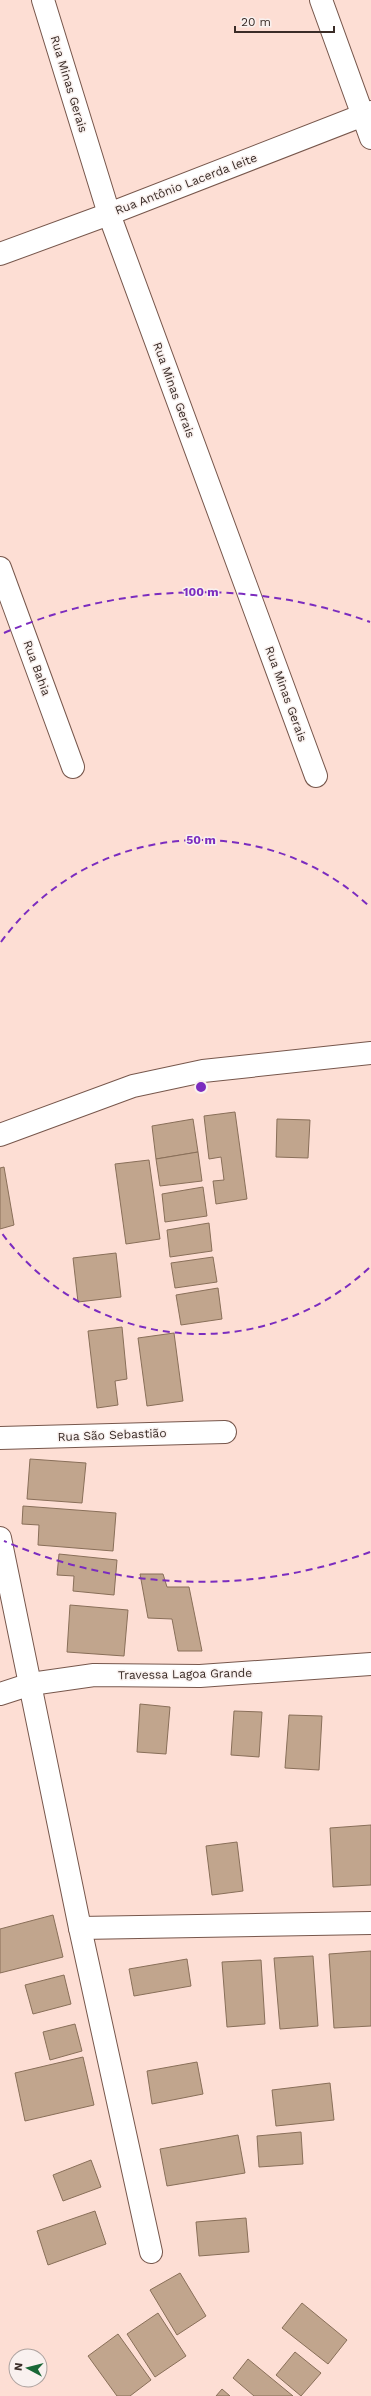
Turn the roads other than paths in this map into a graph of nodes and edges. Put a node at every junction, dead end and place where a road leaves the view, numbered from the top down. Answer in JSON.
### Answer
{"nodes":[{"id":1,"x":43,"y":0,"type":"edge"},
{"id":2,"x":321,"y":0,"type":"edge"},
{"id":3,"x":367,"y":113,"type":"edge"},
{"id":4,"x":371,"y":138,"type":"edge"},
{"id":5,"x":109,"y":214,"type":"junction"},
{"id":6,"x":0,"y":254,"type":"edge"},
{"id":7,"x":0,"y":568,"type":"edge"},
{"id":8,"x":73,"y":767,"type":"dead end"},
{"id":9,"x":316,"y":776,"type":"dead end"},
{"id":10,"x":371,"y":1053,"type":"edge"},
{"id":11,"x":0,"y":1136,"type":"edge"},
{"id":12,"x":225,"y":1432,"type":"dead end"},
{"id":13,"x":0,"y":1438,"type":"edge"},
{"id":14,"x":0,"y":1538,"type":"edge"},
{"id":15,"x":371,"y":1664,"type":"edge"},
{"id":16,"x":31,"y":1684,"type":"junction"},
{"id":17,"x":0,"y":1694,"type":"edge"},
{"id":18,"x":371,"y":1923,"type":"edge"},
{"id":19,"x":80,"y":1928,"type":"junction"},
{"id":20,"x":151,"y":2252,"type":"dead end"}],
"edges":[{"from":1,"to":5,"type":"street","name":"Rua Minas Gerais"},
{"from":2,"to":3,"type":"street"},
{"from":3,"to":4,"type":"street"},
{"from":3,"to":5,"type":"street","name":"Rua Antônio Lacerda leite"},
{"from":5,"to":6,"type":"street","name":"Rua Antônio Lacerda leite"},
{"from":5,"to":9,"type":"street","name":"Rua Minas Gerais"},
{"from":7,"to":8,"type":"street","name":"Rua Bahia"},
{"from":10,"to":11,"type":"street"},
{"from":12,"to":13,"type":"street","name":"Rua São Sebastião"},
{"from":14,"to":16,"type":"street"},
{"from":15,"to":16,"type":"street","name":"Travessa Lagoa Grande"},
{"from":16,"to":17,"type":"street","name":"Travessa Lagoa Grande"},
{"from":16,"to":19,"type":"street"},
{"from":18,"to":19,"type":"street"},
{"from":19,"to":20,"type":"street"}]}
